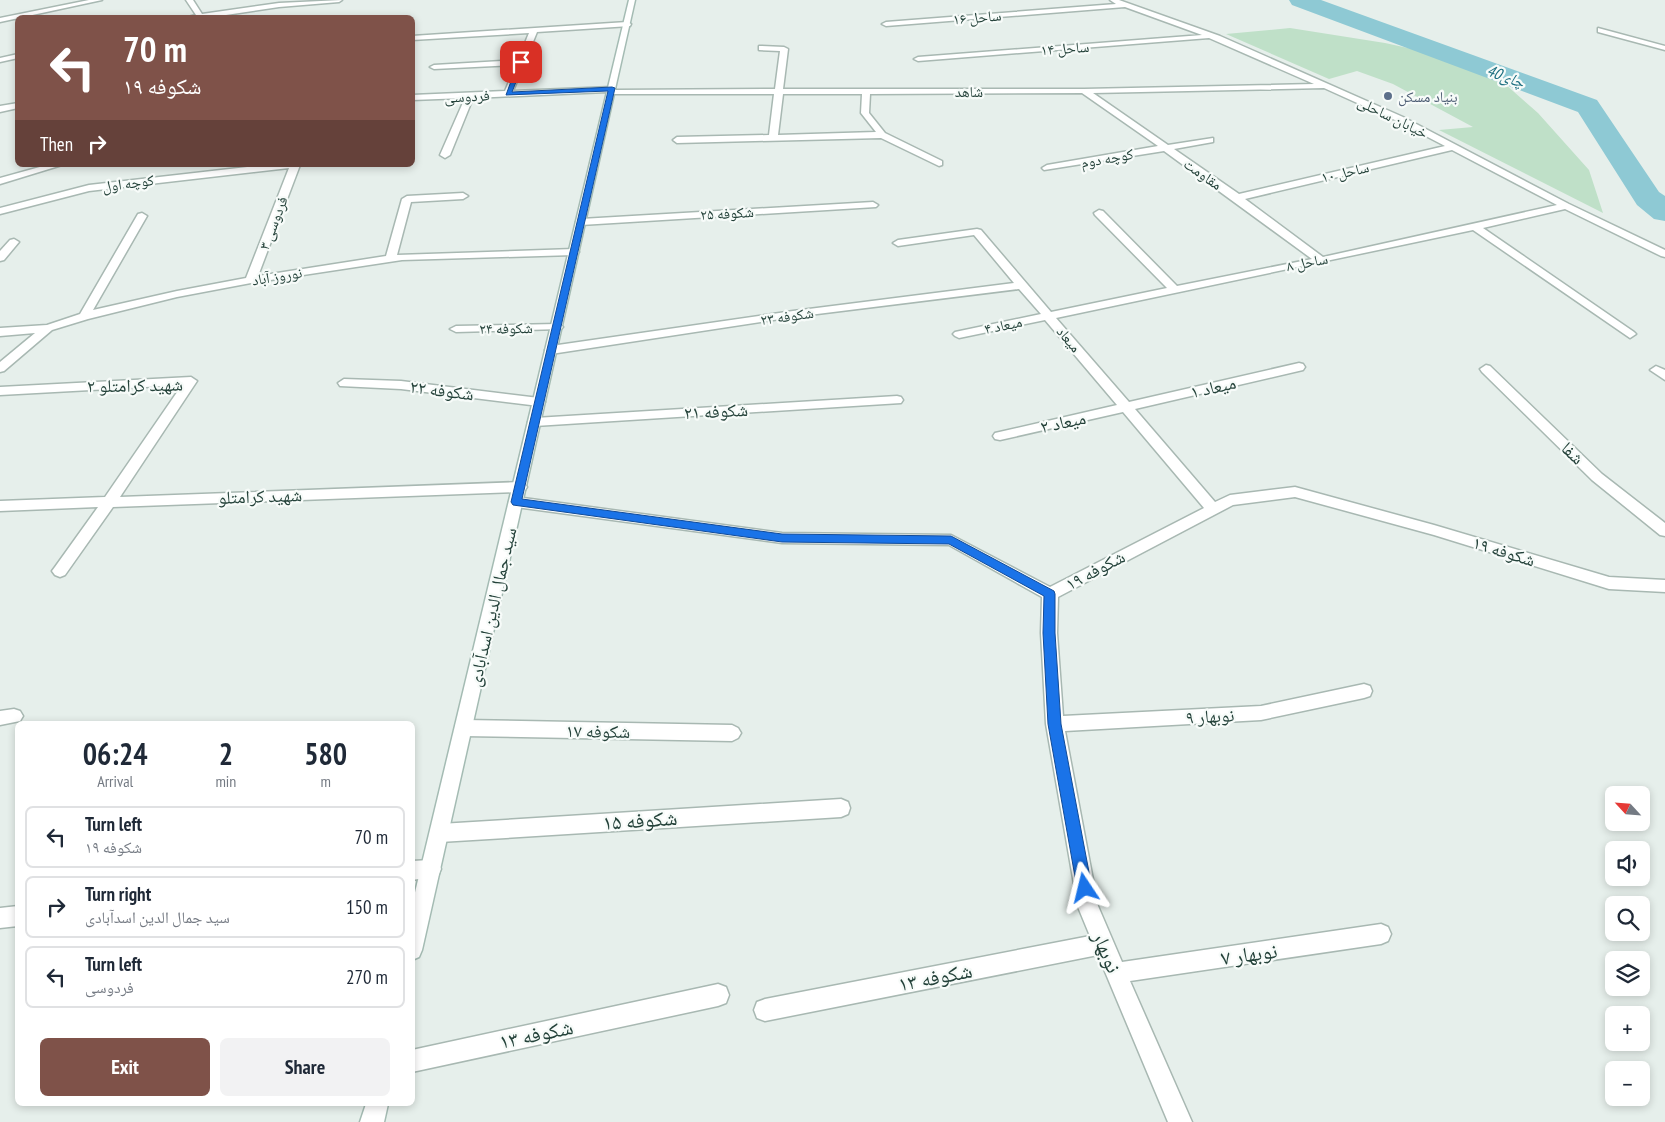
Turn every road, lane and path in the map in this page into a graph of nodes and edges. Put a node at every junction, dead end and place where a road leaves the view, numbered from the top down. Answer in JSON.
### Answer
{"nodes":[{"id":1,"x":99,"y":0,"type":"edge"},
{"id":2,"x":190,"y":0,"type":"edge"},
{"id":3,"x":339,"y":0,"type":"edge"},
{"id":4,"x":632,"y":0,"type":"edge"},
{"id":5,"x":1113,"y":0,"type":"edge"},
{"id":6,"x":1127,"y":5,"type":"junction"},
{"id":7,"x":25,"y":15,"type":"edge"},
{"id":8,"x":200,"y":15,"type":"edge"},
{"id":9,"x":210,"y":15,"type":"edge"},
{"id":10,"x":15,"y":17,"type":"edge"},
{"id":11,"x":0,"y":20,"type":"edge"},
{"id":12,"x":627,"y":24,"type":"junction"},
{"id":13,"x":886,"y":24,"type":"dead end"},
{"id":14,"x":534,"y":30,"type":"junction"},
{"id":15,"x":1601,"y":30,"type":"dead end"},
{"id":16,"x":1212,"y":36,"type":"junction"},
{"id":17,"x":415,"y":38,"type":"edge"},
{"id":18,"x":762,"y":48,"type":"dead end"},
{"id":19,"x":1665,"y":48,"type":"edge"},
{"id":20,"x":15,"y":57,"type":"edge"},
{"id":21,"x":918,"y":59,"type":"dead end"},
{"id":22,"x":0,"y":60,"type":"edge"},
{"id":23,"x":521,"y":62,"type":"junction"},
{"id":24,"x":434,"y":67,"type":"dead end"},
{"id":25,"x":1326,"y":86,"type":"junction"},
{"id":26,"x":611,"y":90,"type":"junction"},
{"id":27,"x":1084,"y":91,"type":"junction"},
{"id":28,"x":777,"y":92,"type":"junction"},
{"id":29,"x":866,"y":92,"type":"junction"},
{"id":30,"x":508,"y":94,"type":"junction"},
{"id":31,"x":470,"y":96,"type":"junction"},
{"id":32,"x":415,"y":98,"type":"edge"},
{"id":33,"x":15,"y":106,"type":"edge"},
{"id":34,"x":0,"y":109,"type":"edge"},
{"id":35,"x":882,"y":135,"type":"junction"},
{"id":36,"x":773,"y":137,"type":"junction"},
{"id":37,"x":677,"y":140,"type":"dead end"},
{"id":38,"x":1210,"y":140,"type":"dead end"},
{"id":39,"x":1454,"y":147,"type":"junction"},
{"id":40,"x":1166,"y":148,"type":"junction"},
{"id":41,"x":445,"y":155,"type":"dead end"},
{"id":42,"x":939,"y":163,"type":"dead end"},
{"id":43,"x":50,"y":167,"type":"edge"},
{"id":44,"x":272,"y":167,"type":"edge"},
{"id":45,"x":294,"y":167,"type":"edge"},
{"id":46,"x":1047,"y":168,"type":"dead end"},
{"id":47,"x":0,"y":181,"type":"edge"},
{"id":48,"x":463,"y":196,"type":"dead end"},
{"id":49,"x":1236,"y":198,"type":"junction"},
{"id":50,"x":873,"y":205,"type":"dead end"},
{"id":51,"x":1566,"y":206,"type":"junction"},
{"id":52,"x":0,"y":211,"type":"edge"},
{"id":53,"x":1099,"y":213,"type":"dead end"},
{"id":54,"x":142,"y":216,"type":"dead end"},
{"id":55,"x":581,"y":222,"type":"junction"},
{"id":56,"x":1475,"y":226,"type":"junction"},
{"id":57,"x":14,"y":242,"type":"dead end"},
{"id":58,"x":898,"y":243,"type":"dead end"},
{"id":59,"x":1647,"y":246,"type":"junction"},
{"id":60,"x":574,"y":252,"type":"junction"},
{"id":61,"x":1665,"y":254,"type":"edge"},
{"id":62,"x":0,"y":258,"type":"edge"},
{"id":63,"x":391,"y":258,"type":"junction"},
{"id":64,"x":1665,"y":258,"type":"edge"},
{"id":65,"x":1321,"y":260,"type":"junction"},
{"id":66,"x":251,"y":280,"type":"junction"},
{"id":67,"x":1023,"y":285,"type":"junction"},
{"id":68,"x":1174,"y":289,"type":"junction"},
{"id":69,"x":1048,"y":315,"type":"junction"},
{"id":70,"x":84,"y":316,"type":"junction"},
{"id":71,"x":557,"y":327,"type":"junction"},
{"id":72,"x":48,"y":328,"type":"junction"},
{"id":73,"x":456,"y":329,"type":"dead end"},
{"id":74,"x":0,"y":332,"type":"edge"},
{"id":75,"x":958,"y":334,"type":"dead end"},
{"id":76,"x":1630,"y":334,"type":"dead end"},
{"id":77,"x":551,"y":350,"type":"junction"},
{"id":78,"x":1299,"y":367,"type":"dead end"},
{"id":79,"x":0,"y":368,"type":"edge"},
{"id":80,"x":1486,"y":369,"type":"dead end"},
{"id":81,"x":344,"y":383,"type":"dead end"},
{"id":82,"x":0,"y":391,"type":"edge"},
{"id":83,"x":897,"y":400,"type":"dead end"},
{"id":84,"x":539,"y":402,"type":"junction"},
{"id":85,"x":1127,"y":408,"type":"junction"},
{"id":86,"x":535,"y":422,"type":"junction"},
{"id":87,"x":1000,"y":436,"type":"dead end"},
{"id":88,"x":520,"y":487,"type":"junction"},
{"id":89,"x":110,"y":501,"type":"junction"},
{"id":90,"x":516,"y":502,"type":"junction"},
{"id":91,"x":0,"y":506,"type":"edge"},
{"id":92,"x":1212,"y":508,"type":"junction"},
{"id":93,"x":1665,"y":530,"type":"edge"},
{"id":94,"x":60,"y":571,"type":"dead end"},
{"id":95,"x":1665,"y":586,"type":"edge"},
{"id":96,"x":1050,"y":594,"type":"junction"},
{"id":97,"x":1364,"y":691,"type":"dead end"},
{"id":98,"x":1055,"y":724,"type":"junction"},
{"id":99,"x":464,"y":728,"type":"junction"},
{"id":100,"x":732,"y":733,"type":"dead end"},
{"id":101,"x":841,"y":808,"type":"dead end"},
{"id":102,"x":440,"y":833,"type":"junction"},
{"id":103,"x":422,"y":870,"type":"edge"},
{"id":104,"x":15,"y":916,"type":"edge"},
{"id":105,"x":0,"y":918,"type":"edge"},
{"id":106,"x":415,"y":926,"type":"edge"},
{"id":107,"x":1381,"y":934,"type":"dead end"},
{"id":108,"x":1104,"y":944,"type":"junction"},
{"id":109,"x":1116,"y":973,"type":"junction"},
{"id":110,"x":718,"y":995,"type":"dead end"},
{"id":111,"x":765,"y":1010,"type":"dead end"},
{"id":112,"x":415,"y":1060,"type":"edge"},
{"id":113,"x":376,"y":1106,"type":"edge"},
{"id":114,"x":372,"y":1122,"type":"edge"},
{"id":115,"x":1180,"y":1122,"type":"edge"}],
"edges":[{"from":1,"to":7,"type":"street"},
{"from":2,"to":8,"type":"street"},
{"from":3,"to":9,"type":"street"},
{"from":4,"to":12,"type":"street","name":"سید جمال الدین اسدآبادی"},
{"from":5,"to":6,"type":"street","name":"خیابان ساحلی"},
{"from":6,"to":13,"type":"street","name":"ساحل ۱۶"},
{"from":6,"to":16,"type":"street","name":"خیابان ساحلی"},
{"from":10,"to":11,"type":"street"},
{"from":12,"to":14,"type":"street"},
{"from":12,"to":26,"type":"street","name":"سید جمال الدین اسدآبادی"},
{"from":14,"to":17,"type":"street"},
{"from":14,"to":23,"type":"street"},
{"from":15,"to":19,"type":"street"},
{"from":16,"to":21,"type":"street","name":"ساحل ۱۴"},
{"from":16,"to":25,"type":"street","name":"خیابان ساحلی"},
{"from":18,"to":28,"type":"street"},
{"from":20,"to":22,"type":"street"},
{"from":23,"to":24,"type":"street"},
{"from":23,"to":30,"type":"street"},
{"from":25,"to":27,"type":"street","name":"شاهد"},
{"from":25,"to":39,"type":"street","name":"خیابان ساحلی"},
{"from":26,"to":28,"type":"street","name":"شاهد"},
{"from":26,"to":30,"type":"street","name":"فردوسی"},
{"from":26,"to":55,"type":"street","name":"سید جمال الدین اسدآبادی"},
{"from":27,"to":29,"type":"street","name":"شاهد"},
{"from":27,"to":40,"type":"street","name":"مقاومت"},
{"from":28,"to":29,"type":"street","name":"شاهد"},
{"from":28,"to":36,"type":"street"},
{"from":29,"to":35,"type":"street"},
{"from":30,"to":31,"type":"street","name":"فردوسی"},
{"from":31,"to":32,"type":"street","name":"فردوسی"},
{"from":31,"to":41,"type":"street"},
{"from":33,"to":34,"type":"street"},
{"from":35,"to":36,"type":"street"},
{"from":35,"to":42,"type":"street"},
{"from":36,"to":37,"type":"street"},
{"from":38,"to":40,"type":"street"},
{"from":39,"to":49,"type":"street","name":"ساحل ۱۰"},
{"from":39,"to":51,"type":"street","name":"خیابان ساحلی"},
{"from":40,"to":46,"type":"street","name":"کوچه دوم"},
{"from":40,"to":49,"type":"street","name":"مقاومت"},
{"from":43,"to":47,"type":"street"},
{"from":44,"to":52,"type":"street","name":"کوچه اول"},
{"from":45,"to":66,"type":"street","name":"فردوسی ۳"},
{"from":48,"to":63,"type":"street"},
{"from":49,"to":65,"type":"street","name":"مقاومت"},
{"from":50,"to":55,"type":"street","name":"شکوفه ۲۵"},
{"from":51,"to":56,"type":"street","name":"ساحل ۸"},
{"from":51,"to":59,"type":"street","name":"خیابان ساحلی"},
{"from":53,"to":68,"type":"street"},
{"from":54,"to":70,"type":"street"},
{"from":55,"to":60,"type":"street","name":"سید جمال الدین اسدآبادی"},
{"from":56,"to":65,"type":"street","name":"ساحل ۸"},
{"from":56,"to":76,"type":"street"},
{"from":57,"to":62,"type":"street"},
{"from":58,"to":67,"type":"street","name":"میعاد"},
{"from":59,"to":61,"type":"street","name":"خیابان ساحلی"},
{"from":59,"to":64,"type":"street"},
{"from":60,"to":63,"type":"street","name":"نوروز آباد"},
{"from":60,"to":71,"type":"street","name":"سید جمال الدین اسدآبادی"},
{"from":63,"to":66,"type":"street","name":"نوروز آباد"},
{"from":65,"to":68,"type":"street","name":"ساحل ۸"},
{"from":66,"to":70,"type":"street","name":"نوروز آباد"},
{"from":67,"to":69,"type":"street","name":"میعاد"},
{"from":67,"to":77,"type":"street","name":"شکوفه ۲۳"},
{"from":68,"to":69,"type":"street","name":"ساحل ۸"},
{"from":69,"to":75,"type":"street","name":"میعاد ۴"},
{"from":69,"to":85,"type":"street","name":"میعاد"},
{"from":70,"to":72,"type":"street","name":"نوروز آباد"},
{"from":71,"to":73,"type":"street","name":"شکوفه ۲۴"},
{"from":71,"to":77,"type":"street","name":"سید جمال الدین اسدآبادی"},
{"from":72,"to":74,"type":"street"},
{"from":72,"to":79,"type":"street","name":"نوروز آباد"},
{"from":77,"to":84,"type":"street","name":"سید جمال الدین اسدآبادی"},
{"from":78,"to":85,"type":"street","name":"میعاد ۱"},
{"from":80,"to":93,"type":"street","name":"شفا"},
{"from":81,"to":84,"type":"street","name":"شکوفه ۲۲"},
{"from":82,"to":89,"type":"street","name":"شهید کرامتلو ۲"},
{"from":83,"to":86,"type":"street","name":"شکوفه ۲۱"},
{"from":84,"to":86,"type":"street","name":"سید جمال الدین اسدآبادی"},
{"from":85,"to":87,"type":"street","name":"میعاد ۲"},
{"from":85,"to":92,"type":"street","name":"میعاد"},
{"from":86,"to":88,"type":"street","name":"سید جمال الدین اسدآبادی"},
{"from":88,"to":89,"type":"street","name":"شهید کرامتلو"},
{"from":88,"to":90,"type":"street","name":"سید جمال الدین اسدآبادی"},
{"from":89,"to":91,"type":"street","name":"شهید کرامتلو"},
{"from":89,"to":94,"type":"street"},
{"from":90,"to":96,"type":"street","name":"شکوفه ۱۹"},
{"from":90,"to":99,"type":"street","name":"سید جمال الدین اسدآبادی"},
{"from":92,"to":95,"type":"street","name":"شکوفه ۱۹"},
{"from":92,"to":96,"type":"street","name":"شکوفه ۱۹"},
{"from":96,"to":98,"type":"street","name":"نوبهار"},
{"from":97,"to":98,"type":"street","name":"نوبهار ۹"},
{"from":98,"to":108,"type":"street","name":"نوبهار"},
{"from":99,"to":100,"type":"street","name":"شکوفه ۱۷"},
{"from":99,"to":102,"type":"street","name":"سید جمال الدین اسدآبادی"},
{"from":101,"to":102,"type":"street","name":"شکوفه ۱۵"},
{"from":102,"to":103,"type":"street","name":"سید جمال الدین اسدآبادی"},
{"from":103,"to":106,"type":"street","name":"سید جمال الدین اسدآبادی"},
{"from":104,"to":105,"type":"street"},
{"from":107,"to":109,"type":"street","name":"نوبهار ۷"},
{"from":108,"to":109,"type":"street","name":"نوبهار"},
{"from":108,"to":111,"type":"street","name":"شکوفه ۱۳"},
{"from":109,"to":115,"type":"street","name":"نوبهار"},
{"from":110,"to":112,"type":"street","name":"شکوفه ۱۳"},
{"from":113,"to":114,"type":"street"}]}
